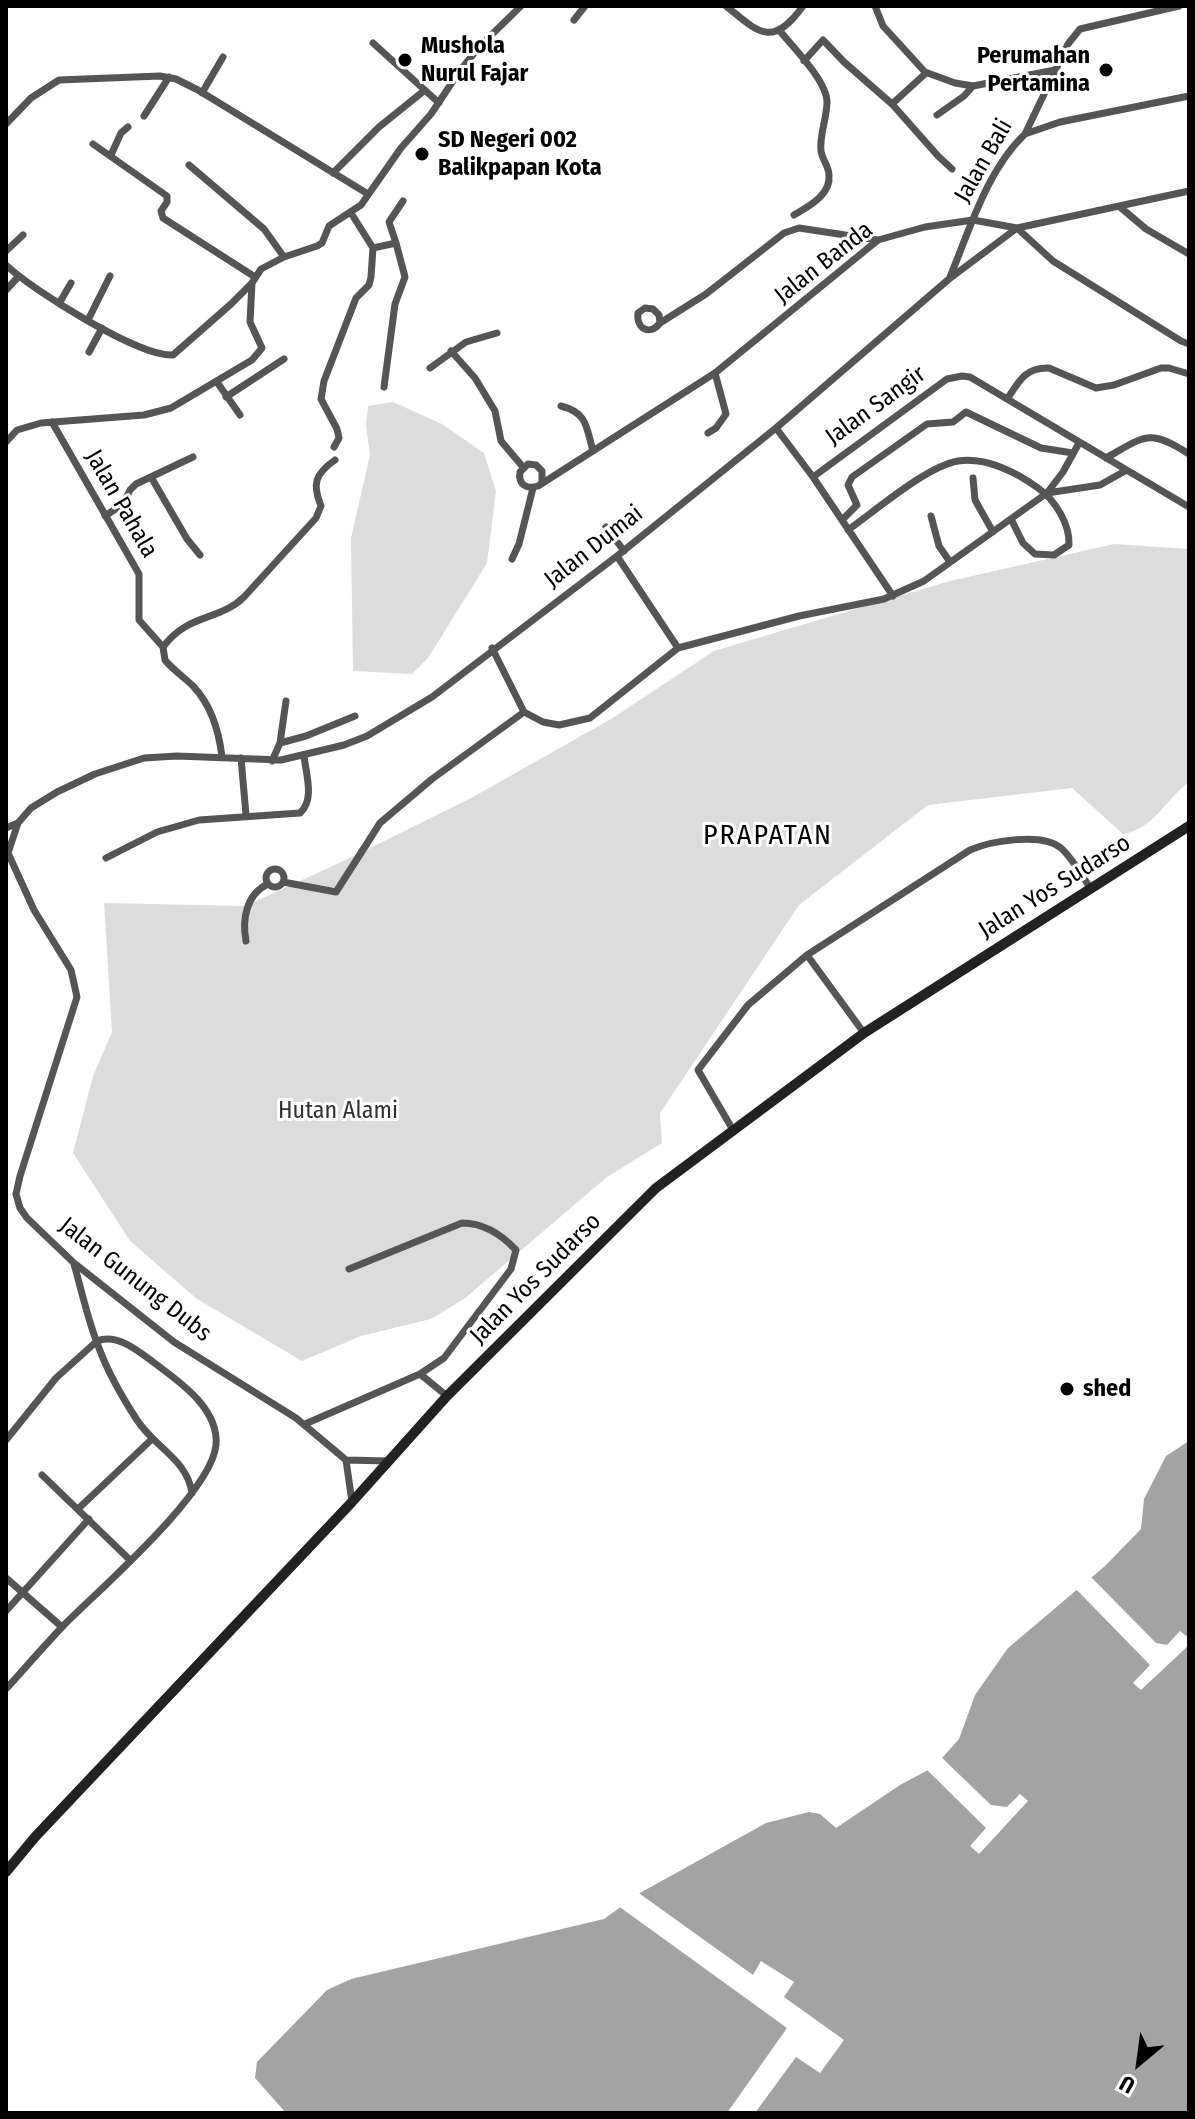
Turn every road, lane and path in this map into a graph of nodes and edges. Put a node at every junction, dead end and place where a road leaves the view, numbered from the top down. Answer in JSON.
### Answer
{"nodes":[{"id":1,"x":521,"y":6,"type":"edge"},
{"id":2,"x":585,"y":6,"type":"edge"},
{"id":3,"x":726,"y":6,"type":"edge"},
{"id":4,"x":803,"y":6,"type":"edge"},
{"id":5,"x":875,"y":6,"type":"edge"},
{"id":6,"x":1179,"y":6,"type":"edge"},
{"id":7,"x":574,"y":20,"type":"dead end"},
{"id":8,"x":779,"y":30,"type":"junction"},
{"id":9,"x":373,"y":43,"type":"dead end"},
{"id":10,"x":223,"y":57,"type":"dead end"},
{"id":11,"x":804,"y":61,"type":"junction"},
{"id":12,"x":1055,"y":70,"type":"junction"},
{"id":13,"x":926,"y":73,"type":"junction"},
{"id":14,"x":169,"y":77,"type":"junction"},
{"id":15,"x":973,"y":86,"type":"junction"},
{"id":16,"x":425,"y":90,"type":"junction"},
{"id":17,"x":202,"y":93,"type":"junction"},
{"id":18,"x":1189,"y":96,"type":"edge"},
{"id":19,"x":439,"y":103,"type":"junction"},
{"id":20,"x":892,"y":104,"type":"junction"},
{"id":21,"x":937,"y":115,"type":"dead end"},
{"id":22,"x":144,"y":116,"type":"dead end"},
{"id":23,"x":6,"y":124,"type":"edge"},
{"id":24,"x":128,"y":127,"type":"dead end"},
{"id":25,"x":1025,"y":134,"type":"junction"},
{"id":26,"x":93,"y":144,"type":"dead end"},
{"id":27,"x":111,"y":155,"type":"junction"},
{"id":28,"x":189,"y":165,"type":"dead end"},
{"id":29,"x":952,"y":169,"type":"dead end"},
{"id":30,"x":333,"y":173,"type":"junction"},
{"id":31,"x":1189,"y":191,"type":"edge"},
{"id":32,"x":368,"y":194,"type":"junction"},
{"id":33,"x":403,"y":201,"type":"dead end"},
{"id":34,"x":1120,"y":207,"type":"junction"},
{"id":35,"x":351,"y":213,"type":"junction"},
{"id":36,"x":794,"y":215,"type":"dead end"},
{"id":37,"x":973,"y":220,"type":"junction"},
{"id":38,"x":1017,"y":228,"type":"junction"},
{"id":39,"x":23,"y":235,"type":"dead end"},
{"id":40,"x":878,"y":240,"type":"junction"},
{"id":41,"x":396,"y":243,"type":"junction"},
{"id":42,"x":373,"y":248,"type":"junction"},
{"id":43,"x":6,"y":251,"type":"edge"},
{"id":44,"x":1189,"y":254,"type":"edge"},
{"id":45,"x":284,"y":257,"type":"junction"},
{"id":46,"x":6,"y":265,"type":"edge"},
{"id":47,"x":19,"y":276,"type":"junction"},
{"id":48,"x":110,"y":276,"type":"dead end"},
{"id":49,"x":949,"y":279,"type":"junction"},
{"id":50,"x":254,"y":280,"type":"junction"},
{"id":51,"x":71,"y":283,"type":"dead end"},
{"id":52,"x":6,"y":290,"type":"edge"},
{"id":53,"x":60,"y":302,"type":"junction"},
{"id":54,"x":88,"y":320,"type":"junction"},
{"id":55,"x":660,"y":323,"type":"dead end"},
{"id":56,"x":102,"y":328,"type":"junction"},
{"id":57,"x":497,"y":333,"type":"dead end"},
{"id":58,"x":1189,"y":344,"type":"edge"},
{"id":59,"x":451,"y":351,"type":"junction"},
{"id":60,"x":89,"y":352,"type":"dead end"},
{"id":61,"x":284,"y":359,"type":"dead end"},
{"id":62,"x":430,"y":368,"type":"dead end"},
{"id":63,"x":715,"y":373,"type":"junction"},
{"id":64,"x":1189,"y":374,"type":"edge"},
{"id":65,"x":217,"y":382,"type":"junction"},
{"id":66,"x":384,"y":387,"type":"dead end"},
{"id":67,"x":226,"y":397,"type":"junction"},
{"id":68,"x":1008,"y":398,"type":"junction"},
{"id":69,"x":561,"y":406,"type":"dead end"},
{"id":70,"x":240,"y":415,"type":"dead end"},
{"id":71,"x":52,"y":422,"type":"junction"},
{"id":72,"x":776,"y":428,"type":"junction"},
{"id":73,"x":708,"y":433,"type":"dead end"},
{"id":74,"x":6,"y":442,"type":"edge"},
{"id":75,"x":1079,"y":443,"type":"junction"},
{"id":76,"x":334,"y":447,"type":"dead end"},
{"id":77,"x":593,"y":451,"type":"junction"},
{"id":78,"x":1073,"y":453,"type":"junction"},
{"id":79,"x":1189,"y":454,"type":"edge"},
{"id":80,"x":193,"y":457,"type":"dead end"},
{"id":81,"x":1106,"y":458,"type":"junction"},
{"id":82,"x":335,"y":460,"type":"dead end"},
{"id":83,"x":523,"y":467,"type":"junction"},
{"id":84,"x":1125,"y":471,"type":"junction"},
{"id":85,"x":151,"y":477,"type":"junction"},
{"id":86,"x":813,"y":477,"type":"junction"},
{"id":87,"x":973,"y":478,"type":"dead end"},
{"id":88,"x":542,"y":482,"type":"junction"},
{"id":89,"x":533,"y":488,"type":"junction"},
{"id":90,"x":1047,"y":493,"type":"junction"},
{"id":91,"x":1189,"y":507,"type":"edge"},
{"id":92,"x":105,"y":516,"type":"junction"},
{"id":93,"x":931,"y":516,"type":"dead end"},
{"id":94,"x":1011,"y":519,"type":"junction"},
{"id":95,"x":842,"y":520,"type":"junction"},
{"id":96,"x":606,"y":527,"type":"dead end"},
{"id":97,"x":848,"y":530,"type":"junction"},
{"id":98,"x":993,"y":532,"type":"junction"},
{"id":99,"x":620,"y":554,"type":"junction"},
{"id":100,"x":200,"y":555,"type":"dead end"},
{"id":101,"x":512,"y":559,"type":"dead end"},
{"id":102,"x":950,"y":562,"type":"junction"},
{"id":103,"x":893,"y":596,"type":"junction"},
{"id":104,"x":163,"y":647,"type":"junction"},
{"id":105,"x":492,"y":648,"type":"junction"},
{"id":106,"x":678,"y":648,"type":"junction"},
{"id":107,"x":286,"y":701,"type":"dead end"},
{"id":108,"x":524,"y":712,"type":"junction"},
{"id":109,"x":355,"y":716,"type":"dead end"},
{"id":110,"x":280,"y":743,"type":"junction"},
{"id":111,"x":304,"y":756,"type":"junction"},
{"id":112,"x":222,"y":757,"type":"junction"},
{"id":113,"x":241,"y":758,"type":"junction"},
{"id":114,"x":272,"y":761,"type":"junction"},
{"id":115,"x":246,"y":815,"type":"junction"},
{"id":116,"x":18,"y":823,"type":"junction"},
{"id":117,"x":1189,"y":826,"type":"edge"},
{"id":118,"x":6,"y":828,"type":"edge"},
{"id":119,"x":7,"y":853,"type":"edge"},
{"id":120,"x":106,"y":858,"type":"dead end"},
{"id":121,"x":283,"y":882,"type":"junction"},
{"id":122,"x":268,"y":884,"type":"junction"},
{"id":123,"x":1091,"y":889,"type":"junction"},
{"id":124,"x":246,"y":941,"type":"dead end"},
{"id":125,"x":807,"y":955,"type":"junction"},
{"id":126,"x":864,"y":1033,"type":"junction"},
{"id":127,"x":733,"y":1130,"type":"junction"},
{"id":128,"x":74,"y":1263,"type":"junction"},
{"id":129,"x":349,"y":1269,"type":"dead end"},
{"id":130,"x":97,"y":1341,"type":"junction"},
{"id":131,"x":420,"y":1374,"type":"junction"},
{"id":132,"x":447,"y":1396,"type":"junction"},
{"id":133,"x":305,"y":1424,"type":"junction"},
{"id":134,"x":152,"y":1439,"type":"junction"},
{"id":135,"x":6,"y":1440,"type":"edge"},
{"id":136,"x":346,"y":1460,"type":"junction"},
{"id":137,"x":390,"y":1461,"type":"junction"},
{"id":138,"x":42,"y":1475,"type":"dead end"},
{"id":139,"x":192,"y":1495,"type":"junction"},
{"id":140,"x":352,"y":1502,"type":"junction"},
{"id":141,"x":79,"y":1508,"type":"junction"},
{"id":142,"x":89,"y":1519,"type":"junction"},
{"id":143,"x":130,"y":1560,"type":"junction"},
{"id":144,"x":6,"y":1578,"type":"edge"},
{"id":145,"x":23,"y":1591,"type":"junction"},
{"id":146,"x":6,"y":1611,"type":"edge"},
{"id":147,"x":62,"y":1627,"type":"junction"},
{"id":148,"x":6,"y":1689,"type":"edge"},
{"id":149,"x":6,"y":1872,"type":"edge"}],
"edges":[{"from":1,"to":19,"type":"street"},
{"from":2,"to":7,"type":"street"},
{"from":3,"to":8,"type":"street"},
{"from":4,"to":8,"type":"street"},
{"from":5,"to":13,"type":"street"},
{"from":6,"to":12,"type":"street","name":"Jalan Bali"},
{"from":8,"to":11,"type":"street"},
{"from":9,"to":16,"type":"street"},
{"from":10,"to":17,"type":"street"},
{"from":11,"to":20,"type":"street"},
{"from":11,"to":36,"type":"street"},
{"from":12,"to":15,"type":"street"},
{"from":12,"to":25,"type":"street","name":"Jalan Bali"},
{"from":13,"to":15,"type":"street"},
{"from":13,"to":20,"type":"street"},
{"from":14,"to":17,"type":"street"},
{"from":14,"to":22,"type":"street"},
{"from":14,"to":23,"type":"street"},
{"from":15,"to":21,"type":"street"},
{"from":16,"to":19,"type":"street"},
{"from":16,"to":30,"type":"street"},
{"from":17,"to":30,"type":"street"},
{"from":18,"to":25,"type":"street"},
{"from":19,"to":32,"type":"street"},
{"from":20,"to":29,"type":"street"},
{"from":24,"to":27,"type":"street"},
{"from":25,"to":37,"type":"street","name":"Jalan Bali"},
{"from":26,"to":27,"type":"street"},
{"from":27,"to":50,"type":"street"},
{"from":28,"to":45,"type":"street"},
{"from":30,"to":32,"type":"street"},
{"from":31,"to":34,"type":"street"},
{"from":32,"to":35,"type":"street"},
{"from":33,"to":41,"type":"street"},
{"from":34,"to":38,"type":"street"},
{"from":34,"to":44,"type":"street"},
{"from":35,"to":42,"type":"street"},
{"from":35,"to":45,"type":"street"},
{"from":37,"to":38,"type":"street","name":"Jalan Banda"},
{"from":37,"to":40,"type":"street","name":"Jalan Banda"},
{"from":37,"to":49,"type":"street","name":"Jalan Bali"},
{"from":38,"to":49,"type":"street","name":"Jalan Dumai"},
{"from":38,"to":58,"type":"street"},
{"from":39,"to":43,"type":"street"},
{"from":40,"to":55,"type":"street"},
{"from":40,"to":63,"type":"street","name":"Jalan Banda"},
{"from":41,"to":42,"type":"street"},
{"from":41,"to":66,"type":"street"},
{"from":42,"to":76,"type":"street"},
{"from":45,"to":50,"type":"street"},
{"from":46,"to":47,"type":"street"},
{"from":47,"to":52,"type":"street"},
{"from":47,"to":53,"type":"street"},
{"from":48,"to":54,"type":"street"},
{"from":49,"to":72,"type":"street","name":"Jalan Dumai"},
{"from":50,"to":56,"type":"street"},
{"from":50,"to":65,"type":"street"},
{"from":51,"to":53,"type":"street"},
{"from":53,"to":54,"type":"street"},
{"from":54,"to":56,"type":"street"},
{"from":56,"to":60,"type":"street"},
{"from":57,"to":59,"type":"street"},
{"from":59,"to":62,"type":"street"},
{"from":59,"to":83,"type":"street"},
{"from":61,"to":67,"type":"street"},
{"from":63,"to":73,"type":"street"},
{"from":63,"to":77,"type":"street","name":"Jalan Banda"},
{"from":64,"to":68,"type":"street"},
{"from":65,"to":67,"type":"street"},
{"from":65,"to":71,"type":"street"},
{"from":67,"to":70,"type":"street"},
{"from":68,"to":75,"type":"street","name":"Jalan Sangir"},
{"from":68,"to":86,"type":"street","name":"Jalan Sangir"},
{"from":69,"to":77,"type":"street"},
{"from":71,"to":74,"type":"street"},
{"from":71,"to":92,"type":"street","name":"Jalan Pahala"},
{"from":72,"to":86,"type":"street","name":"Jalan Sangir"},
{"from":72,"to":99,"type":"street","name":"Jalan Dumai"},
{"from":75,"to":78,"type":"street"},
{"from":75,"to":81,"type":"street","name":"Jalan Sangir"},
{"from":77,"to":88,"type":"street","name":"Jalan Banda"},
{"from":78,"to":90,"type":"street"},
{"from":78,"to":95,"type":"street"},
{"from":79,"to":81,"type":"street"},
{"from":80,"to":85,"type":"street"},
{"from":81,"to":84,"type":"street","name":"Jalan Sangir"},
{"from":82,"to":104,"type":"street"},
{"from":83,"to":88,"type":"street"},
{"from":83,"to":89,"type":"street"},
{"from":84,"to":90,"type":"street"},
{"from":84,"to":91,"type":"street","name":"Jalan Sangir"},
{"from":85,"to":92,"type":"street"},
{"from":85,"to":100,"type":"street"},
{"from":86,"to":95,"type":"street","name":"Jalan Sangir"},
{"from":87,"to":98,"type":"street"},
{"from":88,"to":89,"type":"street"},
{"from":89,"to":101,"type":"street"},
{"from":90,"to":94,"type":"street"},
{"from":90,"to":94,"type":"street"},
{"from":90,"to":97,"type":"street"},
{"from":92,"to":104,"type":"street","name":"Jalan Pahala"},
{"from":93,"to":102,"type":"street"},
{"from":94,"to":98,"type":"street"},
{"from":95,"to":97,"type":"street","name":"Jalan Sangir"},
{"from":96,"to":99,"type":"street"},
{"from":97,"to":103,"type":"street","name":"Jalan Sangir"},
{"from":98,"to":102,"type":"street"},
{"from":99,"to":105,"type":"street","name":"Jalan Dumai"},
{"from":99,"to":106,"type":"street"},
{"from":102,"to":103,"type":"street"},
{"from":103,"to":106,"type":"street"},
{"from":104,"to":112,"type":"street","name":"Jalan Pahala"},
{"from":105,"to":108,"type":"street"},
{"from":105,"to":111,"type":"street","name":"Jalan Dumai"},
{"from":106,"to":108,"type":"street"},
{"from":107,"to":110,"type":"street"},
{"from":108,"to":121,"type":"street"},
{"from":109,"to":110,"type":"street"},
{"from":110,"to":114,"type":"street"},
{"from":111,"to":114,"type":"street","name":"Jalan Dumai"},
{"from":111,"to":115,"type":"street"},
{"from":112,"to":113,"type":"street","name":"Jalan Dumai"},
{"from":112,"to":116,"type":"street","name":"Jalan Dumai"},
{"from":113,"to":114,"type":"street","name":"Jalan Dumai"},
{"from":113,"to":115,"type":"street"},
{"from":115,"to":120,"type":"street"},
{"from":116,"to":118,"type":"street"},
{"from":116,"to":119,"type":"street"},
{"from":117,"to":123,"type":"main road","name":"Jalan Yos Sudarso"},
{"from":119,"to":128,"type":"street","name":"Jalan Gunung Dubs"},
{"from":121,"to":122,"type":"street"},
{"from":121,"to":122,"type":"street"},
{"from":122,"to":124,"type":"street"},
{"from":123,"to":125,"type":"street"},
{"from":123,"to":126,"type":"main road","name":"Jalan Yos Sudarso"},
{"from":125,"to":126,"type":"street"},
{"from":125,"to":127,"type":"street"},
{"from":126,"to":127,"type":"main road","name":"Jalan Yos Sudarso"},
{"from":127,"to":132,"type":"main road","name":"Jalan Yos Sudarso"},
{"from":128,"to":130,"type":"street"},
{"from":128,"to":133,"type":"street","name":"Jalan Gunung Dubs"},
{"from":129,"to":131,"type":"street"},
{"from":130,"to":134,"type":"street"},
{"from":130,"to":135,"type":"street"},
{"from":130,"to":139,"type":"street"},
{"from":131,"to":132,"type":"street"},
{"from":131,"to":133,"type":"street"},
{"from":132,"to":137,"type":"main road","name":"Jalan Yos Sudarso"},
{"from":133,"to":136,"type":"street","name":"Jalan Gunung Dubs"},
{"from":134,"to":139,"type":"street"},
{"from":134,"to":141,"type":"street"},
{"from":136,"to":137,"type":"street"},
{"from":136,"to":140,"type":"street"},
{"from":137,"to":140,"type":"main road","name":"Jalan Yos Sudarso"},
{"from":138,"to":141,"type":"street"},
{"from":139,"to":143,"type":"street"},
{"from":140,"to":149,"type":"main road","name":"Jalan Yos Sudarso"},
{"from":141,"to":142,"type":"street"},
{"from":142,"to":143,"type":"street"},
{"from":142,"to":145,"type":"street"},
{"from":143,"to":147,"type":"street"},
{"from":144,"to":145,"type":"street"},
{"from":145,"to":146,"type":"street"},
{"from":145,"to":147,"type":"street"},
{"from":147,"to":148,"type":"street"}]}
